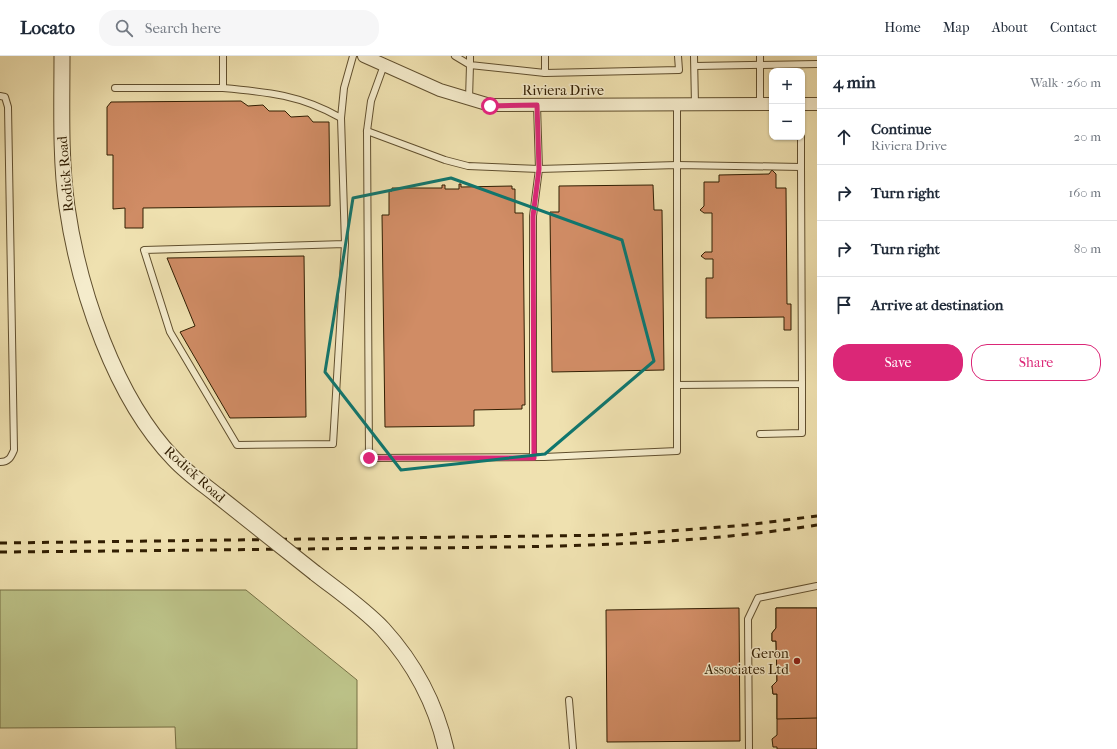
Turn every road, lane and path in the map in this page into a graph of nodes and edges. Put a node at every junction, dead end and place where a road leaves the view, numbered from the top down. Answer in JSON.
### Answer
{"nodes":[{"id":1,"x":62,"y":56,"type":"edge"},
{"id":2,"x":223,"y":56,"type":"edge"},
{"id":3,"x":353,"y":56,"type":"edge"},
{"id":4,"x":364,"y":56,"type":"edge"},
{"id":5,"x":455,"y":56,"type":"edge"},
{"id":6,"x":470,"y":56,"type":"edge"},
{"id":7,"x":545,"y":56,"type":"edge"},
{"id":8,"x":678,"y":56,"type":"edge"},
{"id":9,"x":694,"y":56,"type":"edge"},
{"id":10,"x":760,"y":56,"type":"edge"},
{"id":11,"x":817,"y":64,"type":"edge"},
{"id":12,"x":384,"y":65,"type":"junction"},
{"id":13,"x":470,"y":65,"type":"junction"},
{"id":14,"x":695,"y":66,"type":"junction"},
{"id":15,"x":760,"y":66,"type":"junction"},
{"id":16,"x":545,"y":73,"type":"junction"},
{"id":17,"x":115,"y":88,"type":"dead end"},
{"id":18,"x":223,"y":88,"type":"junction"},
{"id":19,"x":0,"y":96,"type":"edge"},
{"id":20,"x":470,"y":99,"type":"junction"},
{"id":21,"x":677,"y":104,"type":"junction"},
{"id":22,"x":695,"y":104,"type":"junction"},
{"id":23,"x":766,"y":104,"type":"edge"},
{"id":24,"x":805,"y":104,"type":"edge"},
{"id":25,"x":817,"y":104,"type":"edge"},
{"id":26,"x":537,"y":105,"type":"junction"},
{"id":27,"x":341,"y":118,"type":"junction"},
{"id":28,"x":367,"y":131,"type":"junction"},
{"id":29,"x":801,"y":140,"type":"edge"},
{"id":30,"x":678,"y":165,"type":"junction"},
{"id":31,"x":801,"y":167,"type":"junction"},
{"id":32,"x":539,"y":169,"type":"junction"},
{"id":33,"x":345,"y":244,"type":"junction"},
{"id":34,"x":802,"y":384,"type":"junction"},
{"id":35,"x":677,"y":385,"type":"junction"},
{"id":36,"x":760,"y":434,"type":"dead end"},
{"id":37,"x":534,"y":458,"type":"junction"},
{"id":38,"x":0,"y":462,"type":"edge"},
{"id":39,"x":817,"y":586,"type":"edge"},
{"id":40,"x":569,"y":700,"type":"dead end"},
{"id":41,"x":446,"y":749,"type":"edge"},
{"id":42,"x":573,"y":749,"type":"edge"},
{"id":43,"x":749,"y":749,"type":"edge"}],
"edges":[{"from":1,"to":41,"type":"street","name":"Rodick Road","bridge":true},
{"from":2,"to":18,"type":"lane"},
{"from":3,"to":27,"type":"lane"},
{"from":4,"to":12,"type":"street","name":"Riviera Drive"},
{"from":5,"to":13,"type":"lane"},
{"from":6,"to":13,"type":"lane"},
{"from":7,"to":16,"type":"lane"},
{"from":8,"to":16,"type":"lane"},
{"from":9,"to":14,"type":"lane"},
{"from":10,"to":15,"type":"lane"},
{"from":11,"to":15,"type":"lane"},
{"from":12,"to":20,"type":"street","name":"Riviera Drive"},
{"from":12,"to":28,"type":"lane"},
{"from":13,"to":16,"type":"lane"},
{"from":13,"to":20,"type":"lane"},
{"from":14,"to":15,"type":"lane"},
{"from":14,"to":22,"type":"lane"},
{"from":15,"to":23,"type":"lane"},
{"from":17,"to":18,"type":"lane"},
{"from":18,"to":27,"type":"lane"},
{"from":19,"to":38,"type":"lane"},
{"from":20,"to":26,"type":"street","name":"Riviera Drive"},
{"from":21,"to":22,"type":"street","name":"Riviera Drive"},
{"from":21,"to":26,"type":"street","name":"Riviera Drive"},
{"from":21,"to":30,"type":"lane"},
{"from":22,"to":23,"type":"street","name":"Riviera Drive"},
{"from":24,"to":25,"type":"street"},
{"from":26,"to":32,"type":"lane"},
{"from":27,"to":33,"type":"lane"},
{"from":28,"to":32,"type":"lane"},
{"from":28,"to":37,"type":"lane"},
{"from":29,"to":31,"type":"lane"},
{"from":30,"to":31,"type":"lane"},
{"from":30,"to":32,"type":"lane"},
{"from":30,"to":35,"type":"lane"},
{"from":31,"to":34,"type":"lane"},
{"from":32,"to":37,"type":"lane"},
{"from":33,"to":33,"type":"lane"},
{"from":34,"to":35,"type":"lane"},
{"from":34,"to":36,"type":"lane"},
{"from":35,"to":37,"type":"lane"},
{"from":39,"to":43,"type":"lane"},
{"from":40,"to":42,"type":"lane"}]}
